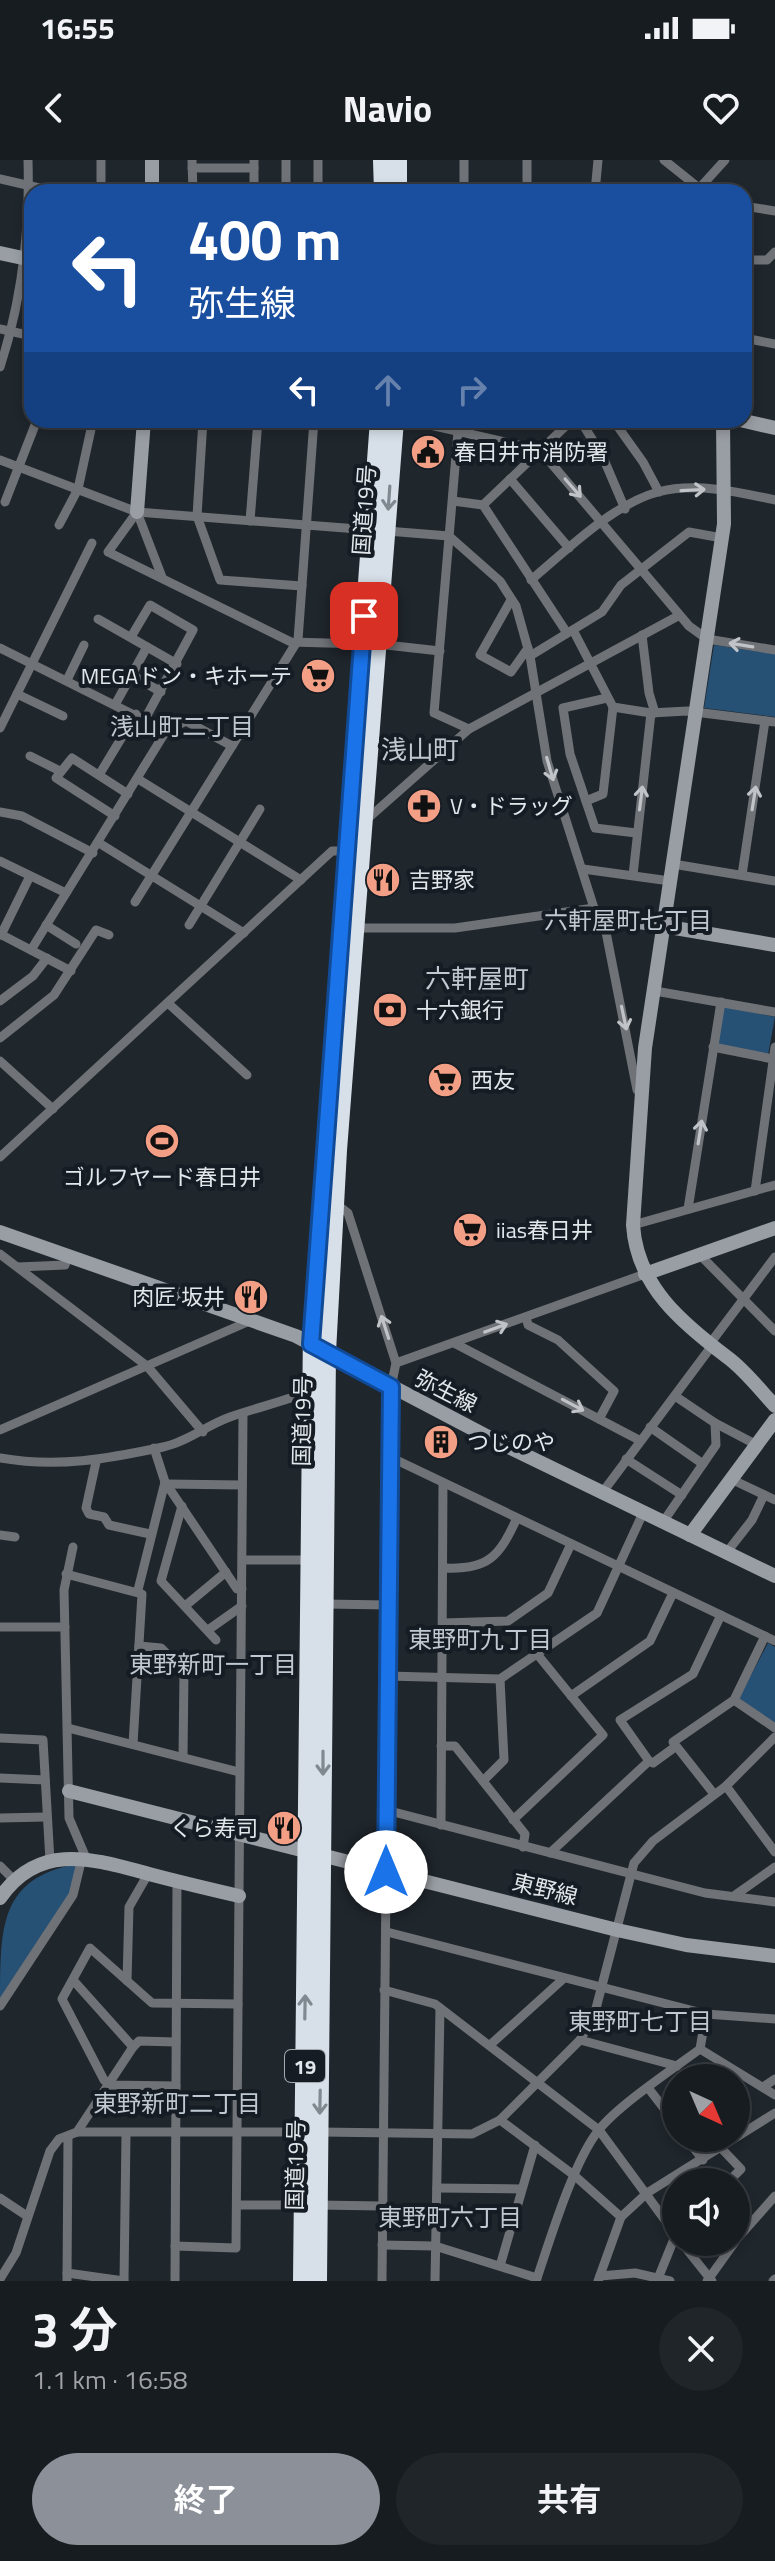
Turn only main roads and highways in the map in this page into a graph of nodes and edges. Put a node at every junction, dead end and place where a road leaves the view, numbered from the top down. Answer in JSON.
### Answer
{"nodes":[{"id":1,"x":382,"y":160,"type":"edge"},
{"id":2,"x":398,"y":160,"type":"edge"},
{"id":3,"x":383,"y":184,"type":"edge"},
{"id":4,"x":398,"y":184,"type":"edge"},
{"id":5,"x":379,"y":428,"type":"edge"},
{"id":6,"x":394,"y":428,"type":"edge"},
{"id":7,"x":379,"y":530,"type":"junction"},
{"id":8,"x":370,"y":644,"type":"junction"},
{"id":9,"x":319,"y":1348,"type":"junction"},
{"id":10,"x":315,"y":1854,"type":"junction"},
{"id":11,"x":310,"y":2205,"type":"junction"},
{"id":12,"x":302,"y":2281,"type":"edge"},
{"id":13,"x":318,"y":2281,"type":"edge"}],
"edges":[{"from":1,"to":3,"type":"highway"},
{"from":2,"to":4,"type":"highway"},
{"from":5,"to":7,"type":"highway","name":"国道19号","number":"19"},
{"from":6,"to":7,"type":"highway","name":"国道19号","number":"19","one_way":true},
{"from":7,"to":8,"type":"highway","name":"国道19号","number":"19"},
{"from":8,"to":9,"type":"highway","name":"国道19号","number":"19"},
{"from":8,"to":9,"type":"highway","name":"国道19号","number":"19"},
{"from":9,"to":10,"type":"highway","name":"国道19号","number":"19","one_way":true},
{"from":9,"to":10,"type":"highway","name":"国道19号","number":"19"},
{"from":10,"to":11,"type":"highway","name":"国道19号","number":"19"},
{"from":11,"to":12,"type":"highway","name":"国道19号","number":"19"},
{"from":11,"to":13,"type":"highway","name":"国道19号","number":"19"}]}
